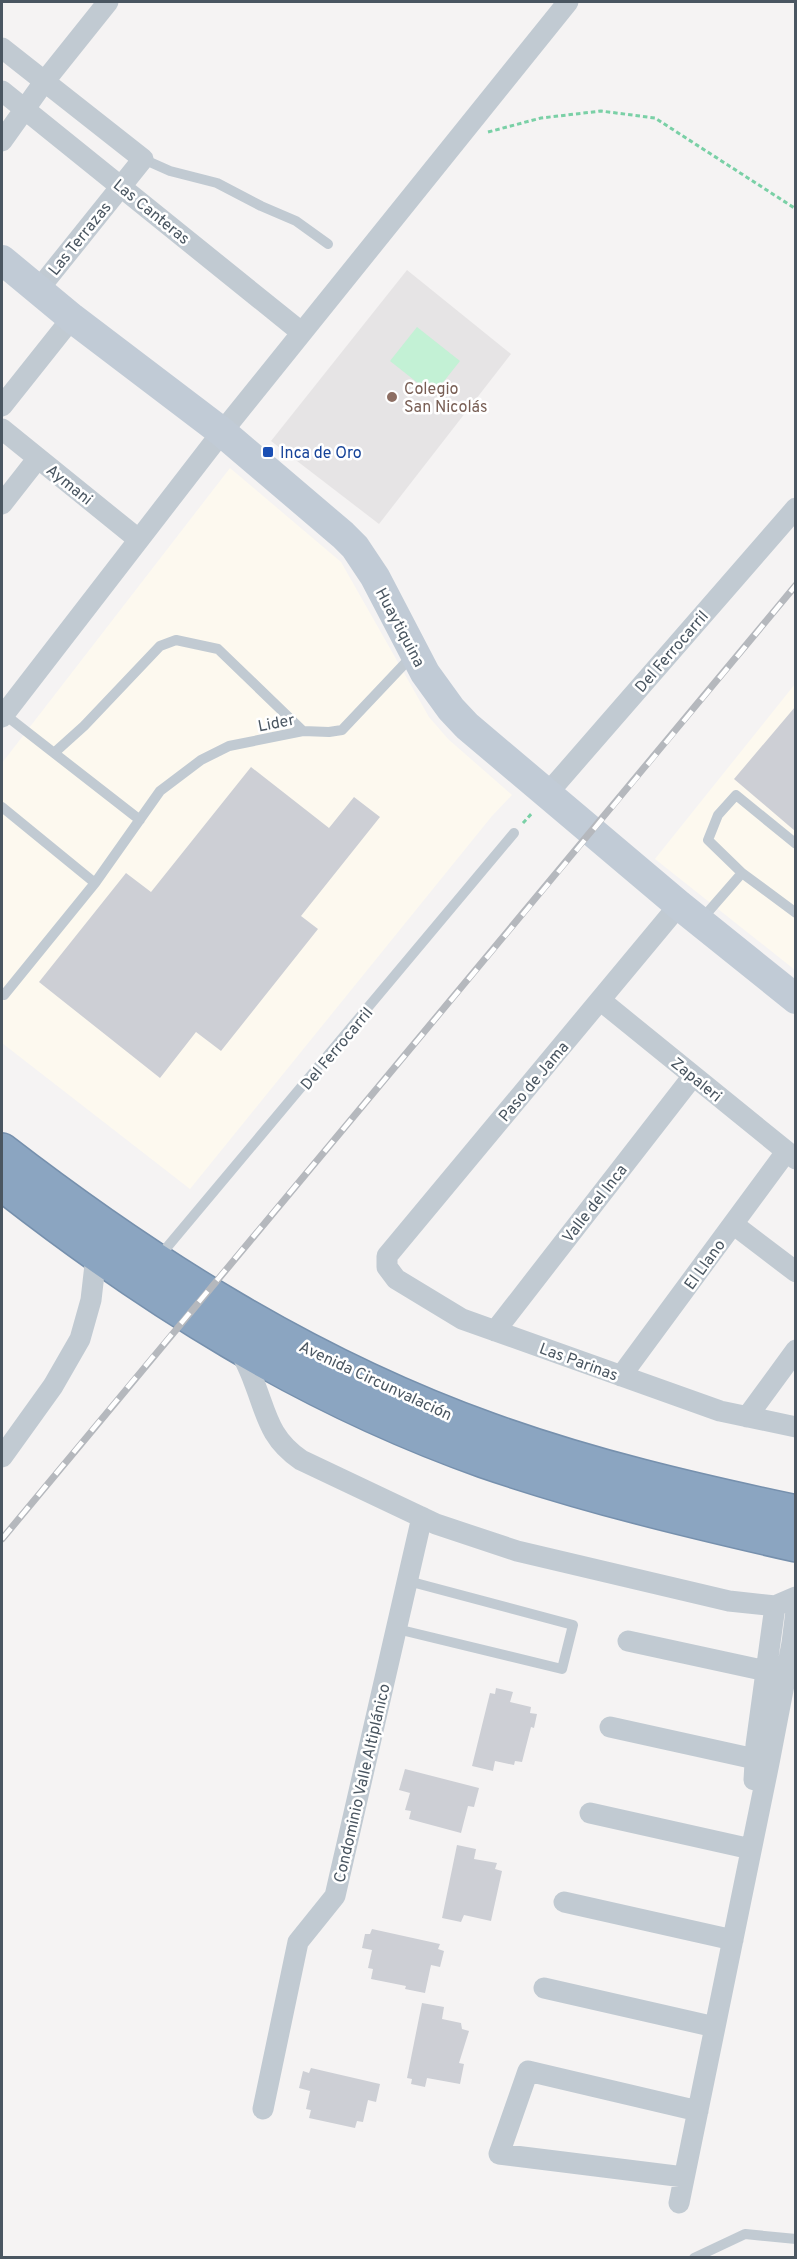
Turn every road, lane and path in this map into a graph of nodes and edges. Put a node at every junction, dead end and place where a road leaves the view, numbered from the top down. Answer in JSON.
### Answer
{"nodes":[{"id":1,"x":108,"y":2,"type":"edge"},
{"id":2,"x":568,"y":2,"type":"edge"},
{"id":3,"x":2,"y":48,"type":"edge"},
{"id":4,"x":44,"y":82,"type":"junction"},
{"id":5,"x":2,"y":91,"type":"edge"},
{"id":6,"x":26,"y":110,"type":"junction"},
{"id":7,"x":458,"y":139,"type":"junction"},
{"id":8,"x":2,"y":141,"type":"edge"},
{"id":9,"x":143,"y":159,"type":"junction"},
{"id":10,"x":122,"y":186,"type":"junction"},
{"id":11,"x":795,"y":209,"type":"edge"},
{"id":12,"x":328,"y":244,"type":"dead end"},
{"id":13,"x":2,"y":260,"type":"edge"},
{"id":14,"x":38,"y":290,"type":"junction"},
{"id":15,"x":72,"y":318,"type":"junction"},
{"id":16,"x":301,"y":332,"type":"junction"},
{"id":17,"x":2,"y":406,"type":"edge"},
{"id":18,"x":2,"y":429,"type":"edge"},
{"id":19,"x":222,"y":432,"type":"junction"},
{"id":20,"x":38,"y":458,"type":"junction"},
{"id":21,"x":2,"y":504,"type":"edge"},
{"id":22,"x":795,"y":508,"type":"edge"},
{"id":23,"x":138,"y":539,"type":"junction"},
{"id":24,"x":415,"y":654,"type":"junction"},
{"id":25,"x":3,"y":715,"type":"edge"},
{"id":26,"x":303,"y":731,"type":"junction"},
{"id":27,"x":54,"y":753,"type":"junction"},
{"id":28,"x":548,"y":794,"type":"junction"},
{"id":29,"x":2,"y":807,"type":"edge"},
{"id":30,"x":140,"y":820,"type":"junction"},
{"id":31,"x":514,"y":833,"type":"joint"},
{"id":32,"x":795,"y":844,"type":"edge"},
{"id":33,"x":742,"y":873,"type":"junction"},
{"id":34,"x":95,"y":883,"type":"junction"},
{"id":35,"x":689,"y":913,"type":"junction"},
{"id":36,"x":795,"y":913,"type":"edge"},
{"id":37,"x":4,"y":995,"type":"dead end"},
{"id":38,"x":795,"y":999,"type":"edge"},
{"id":39,"x":600,"y":1000,"type":"junction"},
{"id":40,"x":693,"y":1076,"type":"junction"},
{"id":41,"x":2,"y":1150,"type":"edge"},
{"id":42,"x":791,"y":1155,"type":"edge"},
{"id":43,"x":2,"y":1185,"type":"edge"},
{"id":44,"x":733,"y":1224,"type":"junction"},
{"id":45,"x":96,"y":1256,"type":"junction"},
{"id":46,"x":387,"y":1256,"type":"joint"},
{"id":47,"x":155,"y":1261,"type":"junction"},
{"id":48,"x":795,"y":1272,"type":"edge"},
{"id":49,"x":495,"y":1331,"type":"junction"},
{"id":50,"x":239,"y":1348,"type":"junction"},
{"id":51,"x":795,"y":1350,"type":"edge"},
{"id":52,"x":621,"y":1376,"type":"junction"},
{"id":53,"x":747,"y":1417,"type":"junction"},
{"id":54,"x":795,"y":1427,"type":"edge"},
{"id":55,"x":2,"y":1457,"type":"edge"},
{"id":56,"x":795,"y":1512,"type":"edge"},
{"id":57,"x":422,"y":1517,"type":"junction"},
{"id":58,"x":795,"y":1545,"type":"edge"},
{"id":59,"x":408,"y":1581,"type":"junction"},
{"id":60,"x":795,"y":1597,"type":"edge"},
{"id":61,"x":785,"y":1608,"type":"edge"},
{"id":62,"x":397,"y":1629,"type":"junction"},
{"id":63,"x":628,"y":1641,"type":"dead end"},
{"id":64,"x":776,"y":1673,"type":"junction"},
{"id":65,"x":610,"y":1727,"type":"dead end"},
{"id":66,"x":762,"y":1760,"type":"junction"},
{"id":67,"x":590,"y":1813,"type":"dead end"},
{"id":68,"x":751,"y":1850,"type":"junction"},
{"id":69,"x":564,"y":1902,"type":"dead end"},
{"id":70,"x":733,"y":1940,"type":"junction"},
{"id":71,"x":544,"y":1988,"type":"dead end"},
{"id":72,"x":715,"y":2028,"type":"junction"},
{"id":73,"x":263,"y":2109,"type":"dead end"},
{"id":74,"x":698,"y":2111,"type":"junction"},
{"id":75,"x":684,"y":2176,"type":"junction"},
{"id":76,"x":679,"y":2203,"type":"dead end"},
{"id":77,"x":795,"y":2240,"type":"edge"},
{"id":78,"x":694,"y":2258,"type":"edge"}],
"edges":[{"from":1,"to":4,"type":"street"},
{"from":2,"to":7,"type":"street"},
{"from":3,"to":4,"type":"street"},
{"from":4,"to":6,"type":"street"},
{"from":4,"to":9,"type":"street"},
{"from":5,"to":6,"type":"street","name":"Las Canteras"},
{"from":6,"to":8,"type":"street"},
{"from":6,"to":10,"type":"street","name":"Las Canteras"},
{"from":7,"to":11,"type":"path"},
{"from":7,"to":16,"type":"street"},
{"from":9,"to":10,"type":"street","name":"Las Terrazas"},
{"from":9,"to":12,"type":"lane"},
{"from":10,"to":14,"type":"street","name":"Las Terrazas"},
{"from":10,"to":16,"type":"street","name":"Las Canteras"},
{"from":13,"to":14,"type":"street","name":"Huaytiquina"},
{"from":14,"to":15,"type":"street","name":"Huaytiquina"},
{"from":15,"to":17,"type":"street"},
{"from":15,"to":19,"type":"street","name":"Huaytiquina"},
{"from":16,"to":19,"type":"street"},
{"from":18,"to":20,"type":"street","name":"Aymani"},
{"from":19,"to":23,"type":"street"},
{"from":19,"to":24,"type":"street","name":"Huaytiquina"},
{"from":20,"to":21,"type":"street"},
{"from":20,"to":23,"type":"street","name":"Aymani"},
{"from":22,"to":28,"type":"street","name":"Del Ferrocarril"},
{"from":23,"to":25,"type":"street"},
{"from":24,"to":26,"type":"lane","name":"Lider"},
{"from":24,"to":28,"type":"street","name":"Huaytiquina"},
{"from":25,"to":27,"type":"lane"},
{"from":26,"to":27,"type":"lane"},
{"from":26,"to":30,"type":"lane","name":"Lider"},
{"from":27,"to":30,"type":"lane"},
{"from":28,"to":31,"type":"path"},
{"from":28,"to":35,"type":"street","name":"Huaytiquina"},
{"from":29,"to":34,"type":"lane"},
{"from":30,"to":34,"type":"lane","name":"Lider"},
{"from":31,"to":47,"type":"lane","name":"Del Ferrocarril"},
{"from":32,"to":33,"type":"lane"},
{"from":33,"to":35,"type":"lane"},
{"from":33,"to":36,"type":"lane"},
{"from":34,"to":37,"type":"lane","name":"Lider"},
{"from":35,"to":38,"type":"street","name":"Huaytiquina"},
{"from":35,"to":39,"type":"street","name":"Paso de Jama"},
{"from":39,"to":40,"type":"street","name":"Zapaleri"},
{"from":39,"to":46,"type":"street","name":"Paso de Jama"},
{"from":40,"to":42,"type":"street","name":"Zapaleri"},
{"from":40,"to":49,"type":"street","name":"Valle del Inca"},
{"from":41,"to":47,"type":"highway","name":"Avenida Circunvalación"},
{"from":42,"to":44,"type":"street","name":"El Llano"},
{"from":43,"to":45,"type":"highway","name":"Avenida Circunvalación"},
{"from":44,"to":48,"type":"street"},
{"from":44,"to":52,"type":"street","name":"El Llano"},
{"from":45,"to":50,"type":"highway","name":"Avenida Circunvalación"},
{"from":45,"to":55,"type":"street"},
{"from":46,"to":49,"type":"street","name":"Las Parinas"},
{"from":47,"to":56,"type":"highway","name":"Avenida Circunvalación"},
{"from":49,"to":52,"type":"street","name":"Las Parinas"},
{"from":50,"to":57,"type":"street"},
{"from":50,"to":58,"type":"highway","name":"Avenida Circunvalación"},
{"from":51,"to":53,"type":"street"},
{"from":52,"to":53,"type":"street","name":"Las Parinas"},
{"from":53,"to":54,"type":"street","name":"Las Parinas"},
{"from":57,"to":59,"type":"street","name":"Condominio Valle Altiplánico"},
{"from":57,"to":61,"type":"street"},
{"from":59,"to":62,"type":"street","name":"Condominio Valle Altiplánico"},
{"from":59,"to":62,"type":"lane"},
{"from":60,"to":61,"type":"street"},
{"from":61,"to":64,"type":"street"},
{"from":62,"to":73,"type":"street","name":"Condominio Valle Altiplánico"},
{"from":63,"to":64,"type":"street"},
{"from":64,"to":66,"type":"street"},
{"from":65,"to":66,"type":"street"},
{"from":66,"to":68,"type":"street"},
{"from":67,"to":68,"type":"street"},
{"from":68,"to":70,"type":"street"},
{"from":69,"to":70,"type":"street"},
{"from":70,"to":72,"type":"street"},
{"from":71,"to":72,"type":"street"},
{"from":72,"to":74,"type":"street"},
{"from":74,"to":75,"type":"street"},
{"from":74,"to":75,"type":"street"},
{"from":75,"to":76,"type":"street"},
{"from":77,"to":78,"type":"lane"}]}
